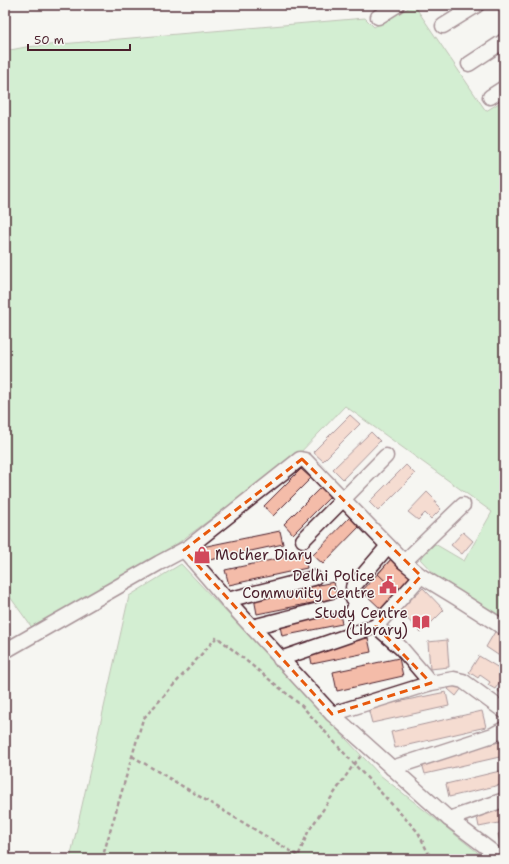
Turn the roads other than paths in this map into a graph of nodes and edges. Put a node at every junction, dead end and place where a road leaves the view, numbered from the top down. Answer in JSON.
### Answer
{"nodes":[{"id":1,"x":397,"y":5,"type":"edge"},
{"id":2,"x":477,"y":5,"type":"edge"},
{"id":3,"x":378,"y":17,"type":"dead end"},
{"id":4,"x":443,"y":26,"type":"dead end"},
{"id":5,"x":504,"y":41,"type":"edge"},
{"id":6,"x":468,"y":64,"type":"dead end"},
{"id":7,"x":504,"y":88,"type":"edge"},
{"id":8,"x":490,"y":96,"type":"dead end"},
{"id":9,"x":386,"y":456,"type":"dead end"},
{"id":10,"x":343,"y":500,"type":"junction"},
{"id":11,"x":463,"y":506,"type":"dead end"},
{"id":12,"x":303,"y":540,"type":"dead end"},
{"id":13,"x":388,"y":546,"type":"junction"},
{"id":14,"x":184,"y":550,"type":"junction"},
{"id":15,"x":404,"y":562,"type":"junction"},
{"id":16,"x":421,"y":576,"type":"junction"},
{"id":17,"x":314,"y":578,"type":"dead end"},
{"id":18,"x":353,"y":587,"type":"dead end"},
{"id":19,"x":227,"y":600,"type":"junction"},
{"id":20,"x":339,"y":605,"type":"dead end"},
{"id":21,"x":376,"y":626,"type":"junction"},
{"id":22,"x":252,"y":628,"type":"junction"},
{"id":23,"x":504,"y":628,"type":"edge"},
{"id":24,"x":5,"y":651,"type":"edge"},
{"id":25,"x":280,"y":659,"type":"junction"},
{"id":26,"x":430,"y":683,"type":"junction"},
{"id":27,"x":504,"y":711,"type":"edge"},
{"id":28,"x":332,"y":714,"type":"junction"},
{"id":29,"x":504,"y":729,"type":"edge"},
{"id":30,"x":392,"y":768,"type":"junction"},
{"id":31,"x":504,"y":800,"type":"edge"},
{"id":32,"x":448,"y":819,"type":"junction"},
{"id":33,"x":502,"y":859,"type":"edge"}],
"edges":[{"from":1,"to":3,"type":"street"},
{"from":2,"to":4,"type":"street"},
{"from":5,"to":6,"type":"street"},
{"from":7,"to":8,"type":"street"},
{"from":9,"to":10,"type":"street"},
{"from":10,"to":12,"type":"street"},
{"from":10,"to":13,"type":"street"},
{"from":10,"to":14,"type":"street"},
{"from":11,"to":15,"type":"street"},
{"from":13,"to":15,"type":"street"},
{"from":13,"to":18,"type":"street"},
{"from":14,"to":19,"type":"street"},
{"from":14,"to":24,"type":"street"},
{"from":15,"to":16,"type":"street"},
{"from":16,"to":21,"type":"street"},
{"from":16,"to":23,"type":"street"},
{"from":17,"to":19,"type":"street"},
{"from":19,"to":22,"type":"street"},
{"from":20,"to":22,"type":"street"},
{"from":21,"to":25,"type":"street"},
{"from":21,"to":26,"type":"street"},
{"from":22,"to":25,"type":"street"},
{"from":25,"to":28,"type":"street"},
{"from":26,"to":27,"type":"street"},
{"from":26,"to":28,"type":"street"},
{"from":28,"to":30,"type":"street"},
{"from":29,"to":30,"type":"street"},
{"from":30,"to":32,"type":"street"},
{"from":31,"to":32,"type":"street"},
{"from":32,"to":33,"type":"street"}]}
